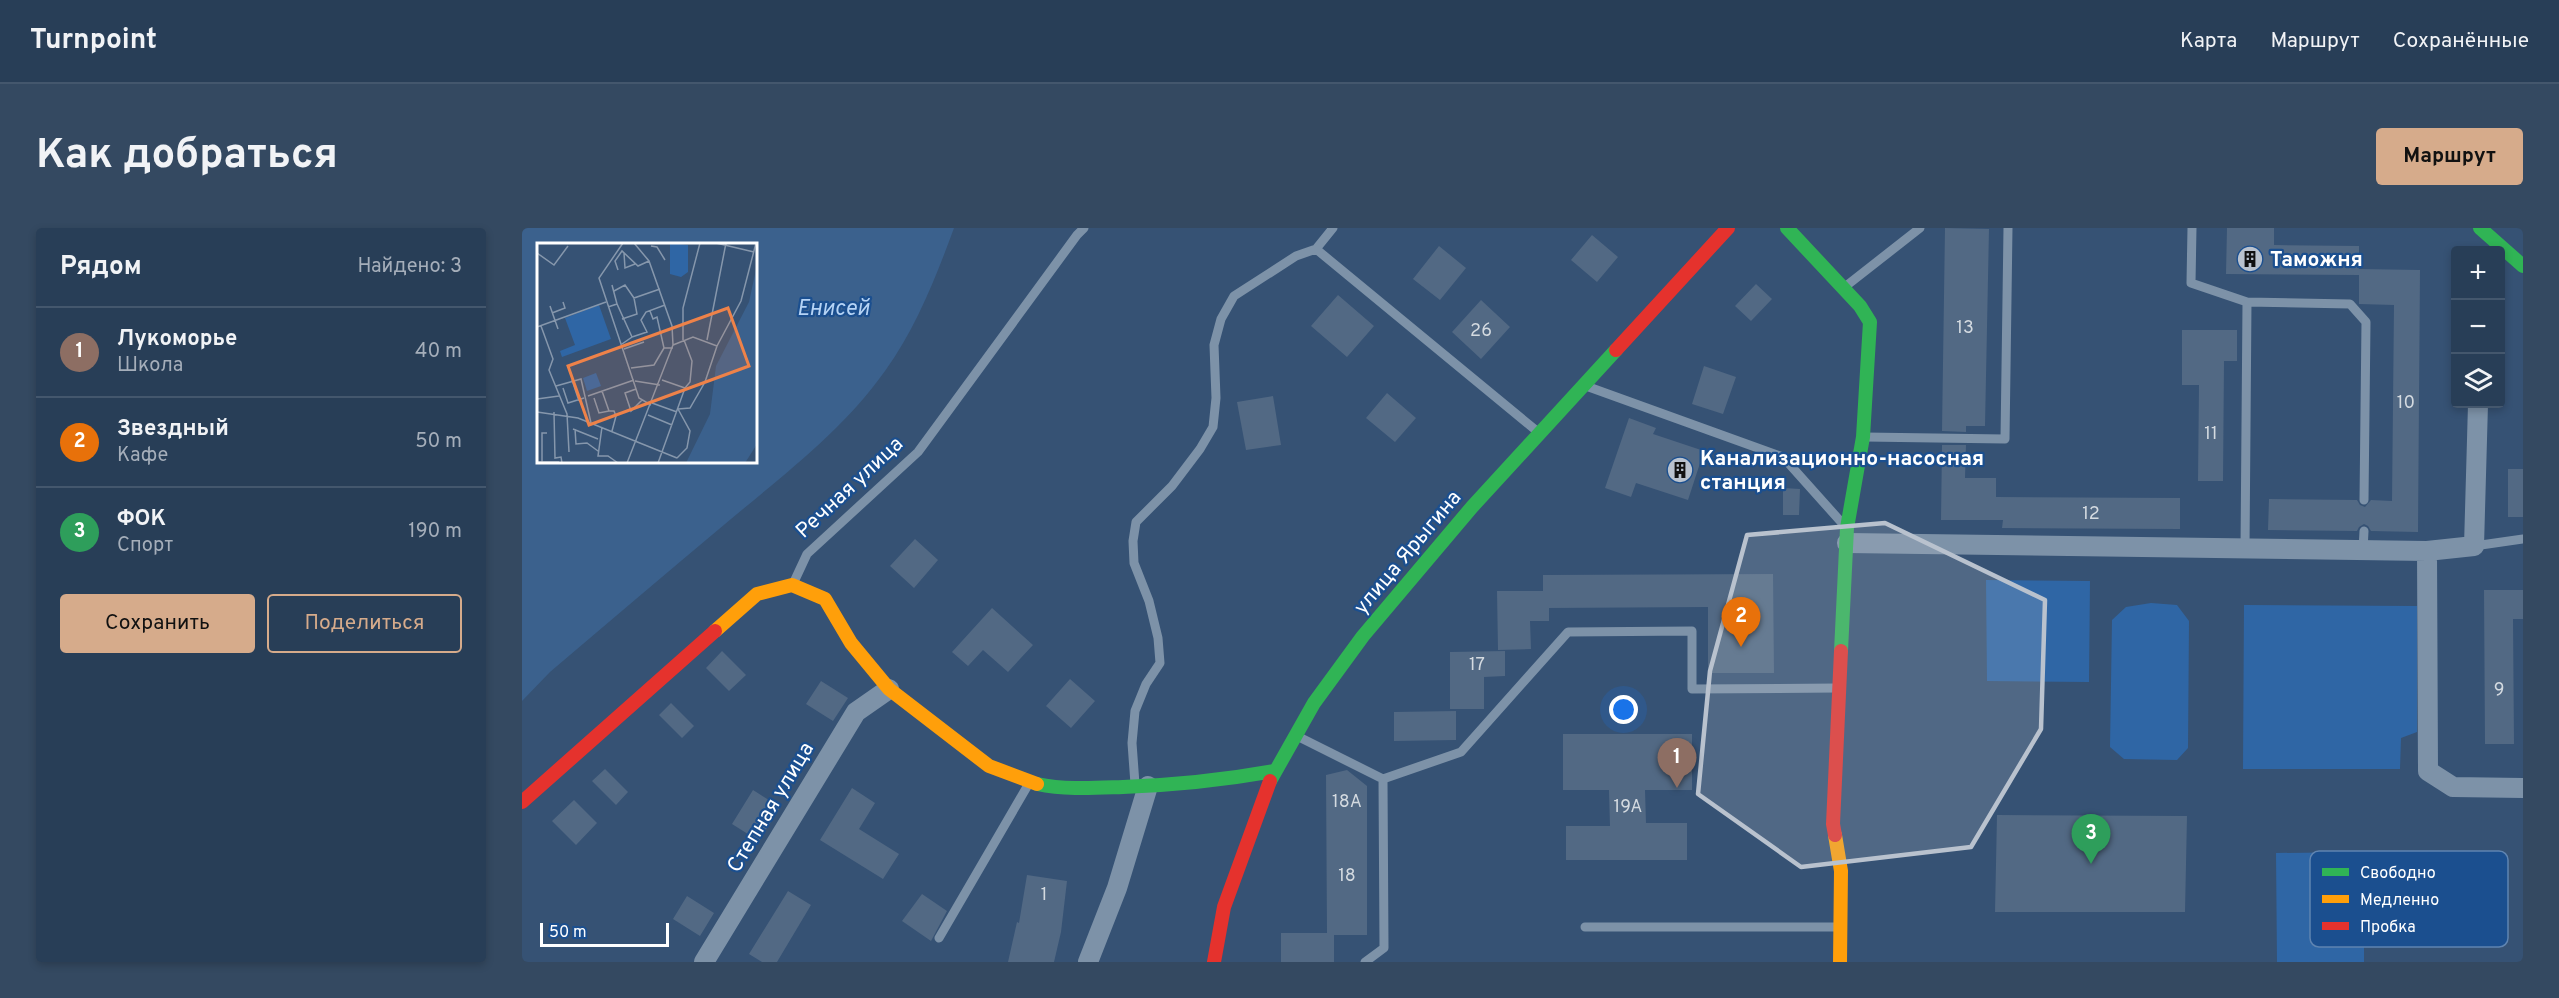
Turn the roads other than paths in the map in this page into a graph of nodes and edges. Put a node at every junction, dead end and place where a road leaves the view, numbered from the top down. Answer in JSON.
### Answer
{"nodes":[{"id":1,"x":1084,"y":228,"type":"edge"},
{"id":2,"x":1334,"y":228,"type":"edge"},
{"id":3,"x":1728,"y":228,"type":"edge"},
{"id":4,"x":1787,"y":228,"type":"edge"},
{"id":5,"x":1920,"y":228,"type":"edge"},
{"id":6,"x":2008,"y":228,"type":"edge"},
{"id":7,"x":2192,"y":228,"type":"edge"},
{"id":8,"x":2480,"y":228,"type":"edge"},
{"id":9,"x":2495,"y":246,"type":"edge"},
{"id":10,"x":1316,"y":249,"type":"junction"},
{"id":11,"x":2505,"y":253,"type":"edge"},
{"id":12,"x":2523,"y":266,"type":"edge"},
{"id":13,"x":1844,"y":288,"type":"junction"},
{"id":14,"x":2247,"y":302,"type":"junction"},
{"id":15,"x":1583,"y":386,"type":"junction"},
{"id":16,"x":2478,"y":408,"type":"edge"},
{"id":17,"x":1539,"y":433,"type":"junction"},
{"id":18,"x":1863,"y":437,"type":"junction"},
{"id":19,"x":2364,"y":500,"type":"dead end"},
{"id":20,"x":1847,"y":535,"type":"junction"},
{"id":21,"x":2523,"y":539,"type":"edge"},
{"id":22,"x":2475,"y":546,"type":"junction"},
{"id":23,"x":2245,"y":549,"type":"junction"},
{"id":24,"x":2427,"y":551,"type":"junction"},
{"id":25,"x":792,"y":585,"type":"junction"},
{"id":26,"x":889,"y":688,"type":"junction"},
{"id":27,"x":1840,"y":688,"type":"junction"},
{"id":28,"x":1295,"y":735,"type":"junction"},
{"id":29,"x":1274,"y":771,"type":"junction"},
{"id":30,"x":1383,"y":779,"type":"junction"},
{"id":31,"x":1029,"y":783,"type":"junction"},
{"id":32,"x":1142,"y":787,"type":"junction"},
{"id":33,"x":2523,"y":788,"type":"edge"},
{"id":34,"x":522,"y":802,"type":"edge"},
{"id":35,"x":1585,"y":927,"type":"dead end"},
{"id":36,"x":1840,"y":927,"type":"junction"},
{"id":37,"x":939,"y":938,"type":"dead end"},
{"id":38,"x":704,"y":962,"type":"edge"},
{"id":39,"x":1088,"y":962,"type":"edge"},
{"id":40,"x":1214,"y":962,"type":"edge"},
{"id":41,"x":1365,"y":962,"type":"edge"},
{"id":42,"x":1840,"y":962,"type":"edge"}],
"edges":[{"from":1,"to":25,"type":"lane","name":"Речная улица"},
{"from":2,"to":10,"type":"lane"},
{"from":3,"to":15,"type":"street","name":"улица Ярыгина"},
{"from":4,"to":13,"type":"street"},
{"from":5,"to":13,"type":"lane"},
{"from":6,"to":18,"type":"lane"},
{"from":7,"to":14,"type":"lane"},
{"from":8,"to":9,"type":"street"},
{"from":10,"to":17,"type":"lane"},
{"from":10,"to":32,"type":"lane"},
{"from":11,"to":12,"type":"street"},
{"from":13,"to":18,"type":"street"},
{"from":14,"to":19,"type":"lane"},
{"from":14,"to":23,"type":"lane"},
{"from":15,"to":17,"type":"street","name":"улица Ярыгина"},
{"from":15,"to":20,"type":"lane"},
{"from":16,"to":22,"type":"street"},
{"from":17,"to":28,"type":"street","name":"улица Ярыгина"},
{"from":18,"to":20,"type":"street"},
{"from":20,"to":23,"type":"street"},
{"from":20,"to":27,"type":"street"},
{"from":21,"to":22,"type":"lane"},
{"from":22,"to":24,"type":"street"},
{"from":23,"to":24,"type":"street"},
{"from":24,"to":33,"type":"street"},
{"from":25,"to":26,"type":"street"},
{"from":25,"to":34,"type":"street"},
{"from":26,"to":31,"type":"street"},
{"from":26,"to":38,"type":"street","name":"Степная улица"},
{"from":27,"to":30,"type":"lane"},
{"from":27,"to":36,"type":"street"},
{"from":28,"to":29,"type":"street","name":"улица Ярыгина"},
{"from":28,"to":30,"type":"lane"},
{"from":29,"to":32,"type":"street"},
{"from":29,"to":40,"type":"street","name":"улица Ярыгина"},
{"from":30,"to":41,"type":"lane"},
{"from":31,"to":32,"type":"street"},
{"from":31,"to":37,"type":"lane"},
{"from":32,"to":39,"type":"street"},
{"from":35,"to":36,"type":"lane"},
{"from":36,"to":42,"type":"street"}]}
